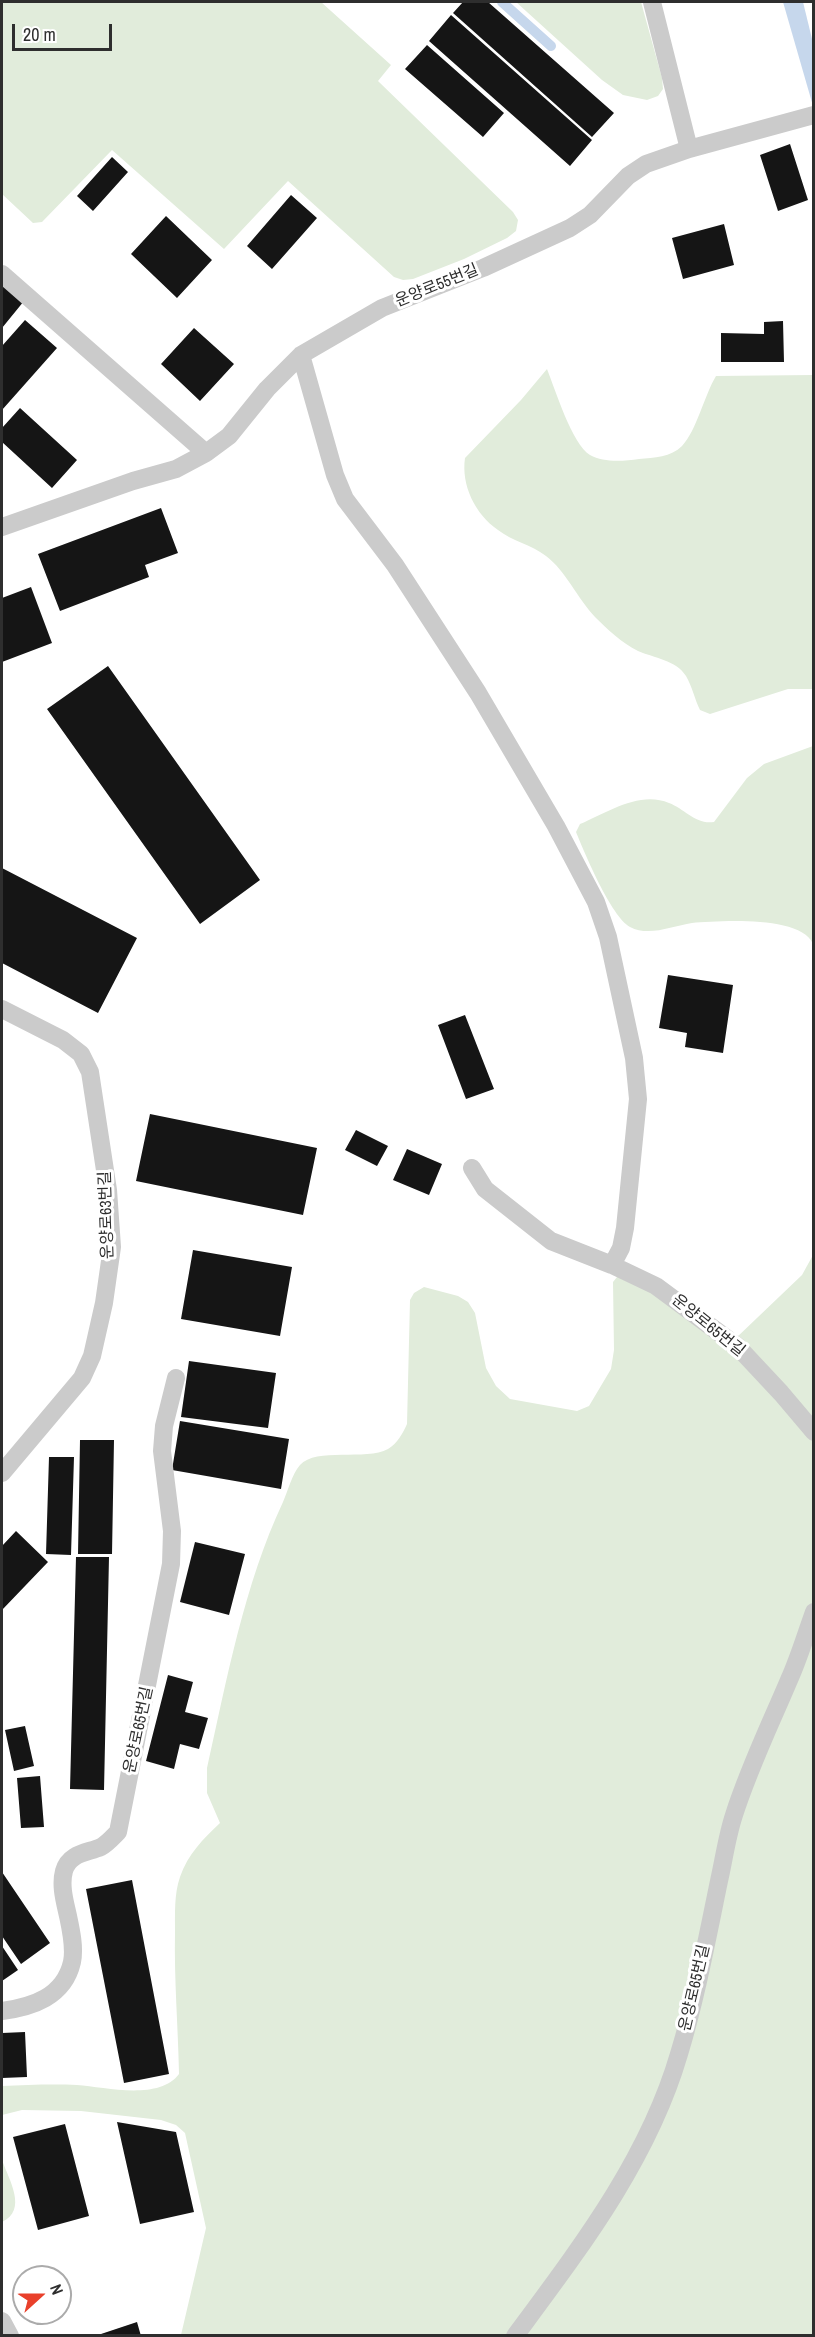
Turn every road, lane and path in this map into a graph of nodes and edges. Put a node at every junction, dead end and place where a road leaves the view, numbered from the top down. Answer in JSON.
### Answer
{"nodes":[{"id":1,"x":652,"y":2,"type":"edge"},
{"id":2,"x":813,"y":115,"type":"edge"},
{"id":3,"x":689,"y":148,"type":"junction"},
{"id":4,"x":2,"y":274,"type":"edge"},
{"id":5,"x":301,"y":355,"type":"junction"},
{"id":6,"x":206,"y":453,"type":"junction"},
{"id":7,"x":2,"y":527,"type":"edge"},
{"id":8,"x":2,"y":1009,"type":"edge"},
{"id":9,"x":472,"y":1168,"type":"dead end"},
{"id":10,"x":612,"y":1265,"type":"junction"},
{"id":11,"x":176,"y":1378,"type":"dead end"},
{"id":12,"x":813,"y":1432,"type":"edge"},
{"id":13,"x":2,"y":1473,"type":"edge"},
{"id":14,"x":813,"y":1611,"type":"edge"},
{"id":15,"x":2,"y":2011,"type":"edge"},
{"id":16,"x":2,"y":2321,"type":"edge"},
{"id":17,"x":10,"y":2336,"type":"edge"},
{"id":18,"x":515,"y":2336,"type":"edge"}],
"edges":[{"from":1,"to":3,"type":"lane"},
{"from":2,"to":3,"type":"lane","name":"운양로55번길"},
{"from":3,"to":5,"type":"lane","name":"운양로55번길"},
{"from":4,"to":6,"type":"lane"},
{"from":5,"to":6,"type":"lane","name":"운양로55번길"},
{"from":5,"to":10,"type":"lane"},
{"from":6,"to":7,"type":"lane","name":"운양로55번길"},
{"from":8,"to":13,"type":"lane","name":"운양로63번길"},
{"from":9,"to":10,"type":"lane","name":"운양로65번길"},
{"from":10,"to":12,"type":"lane","name":"운양로65번길"},
{"from":11,"to":15,"type":"lane","name":"운양로65번길"},
{"from":14,"to":18,"type":"lane","name":"운양로65번길"},
{"from":16,"to":17,"type":"lane"}]}
